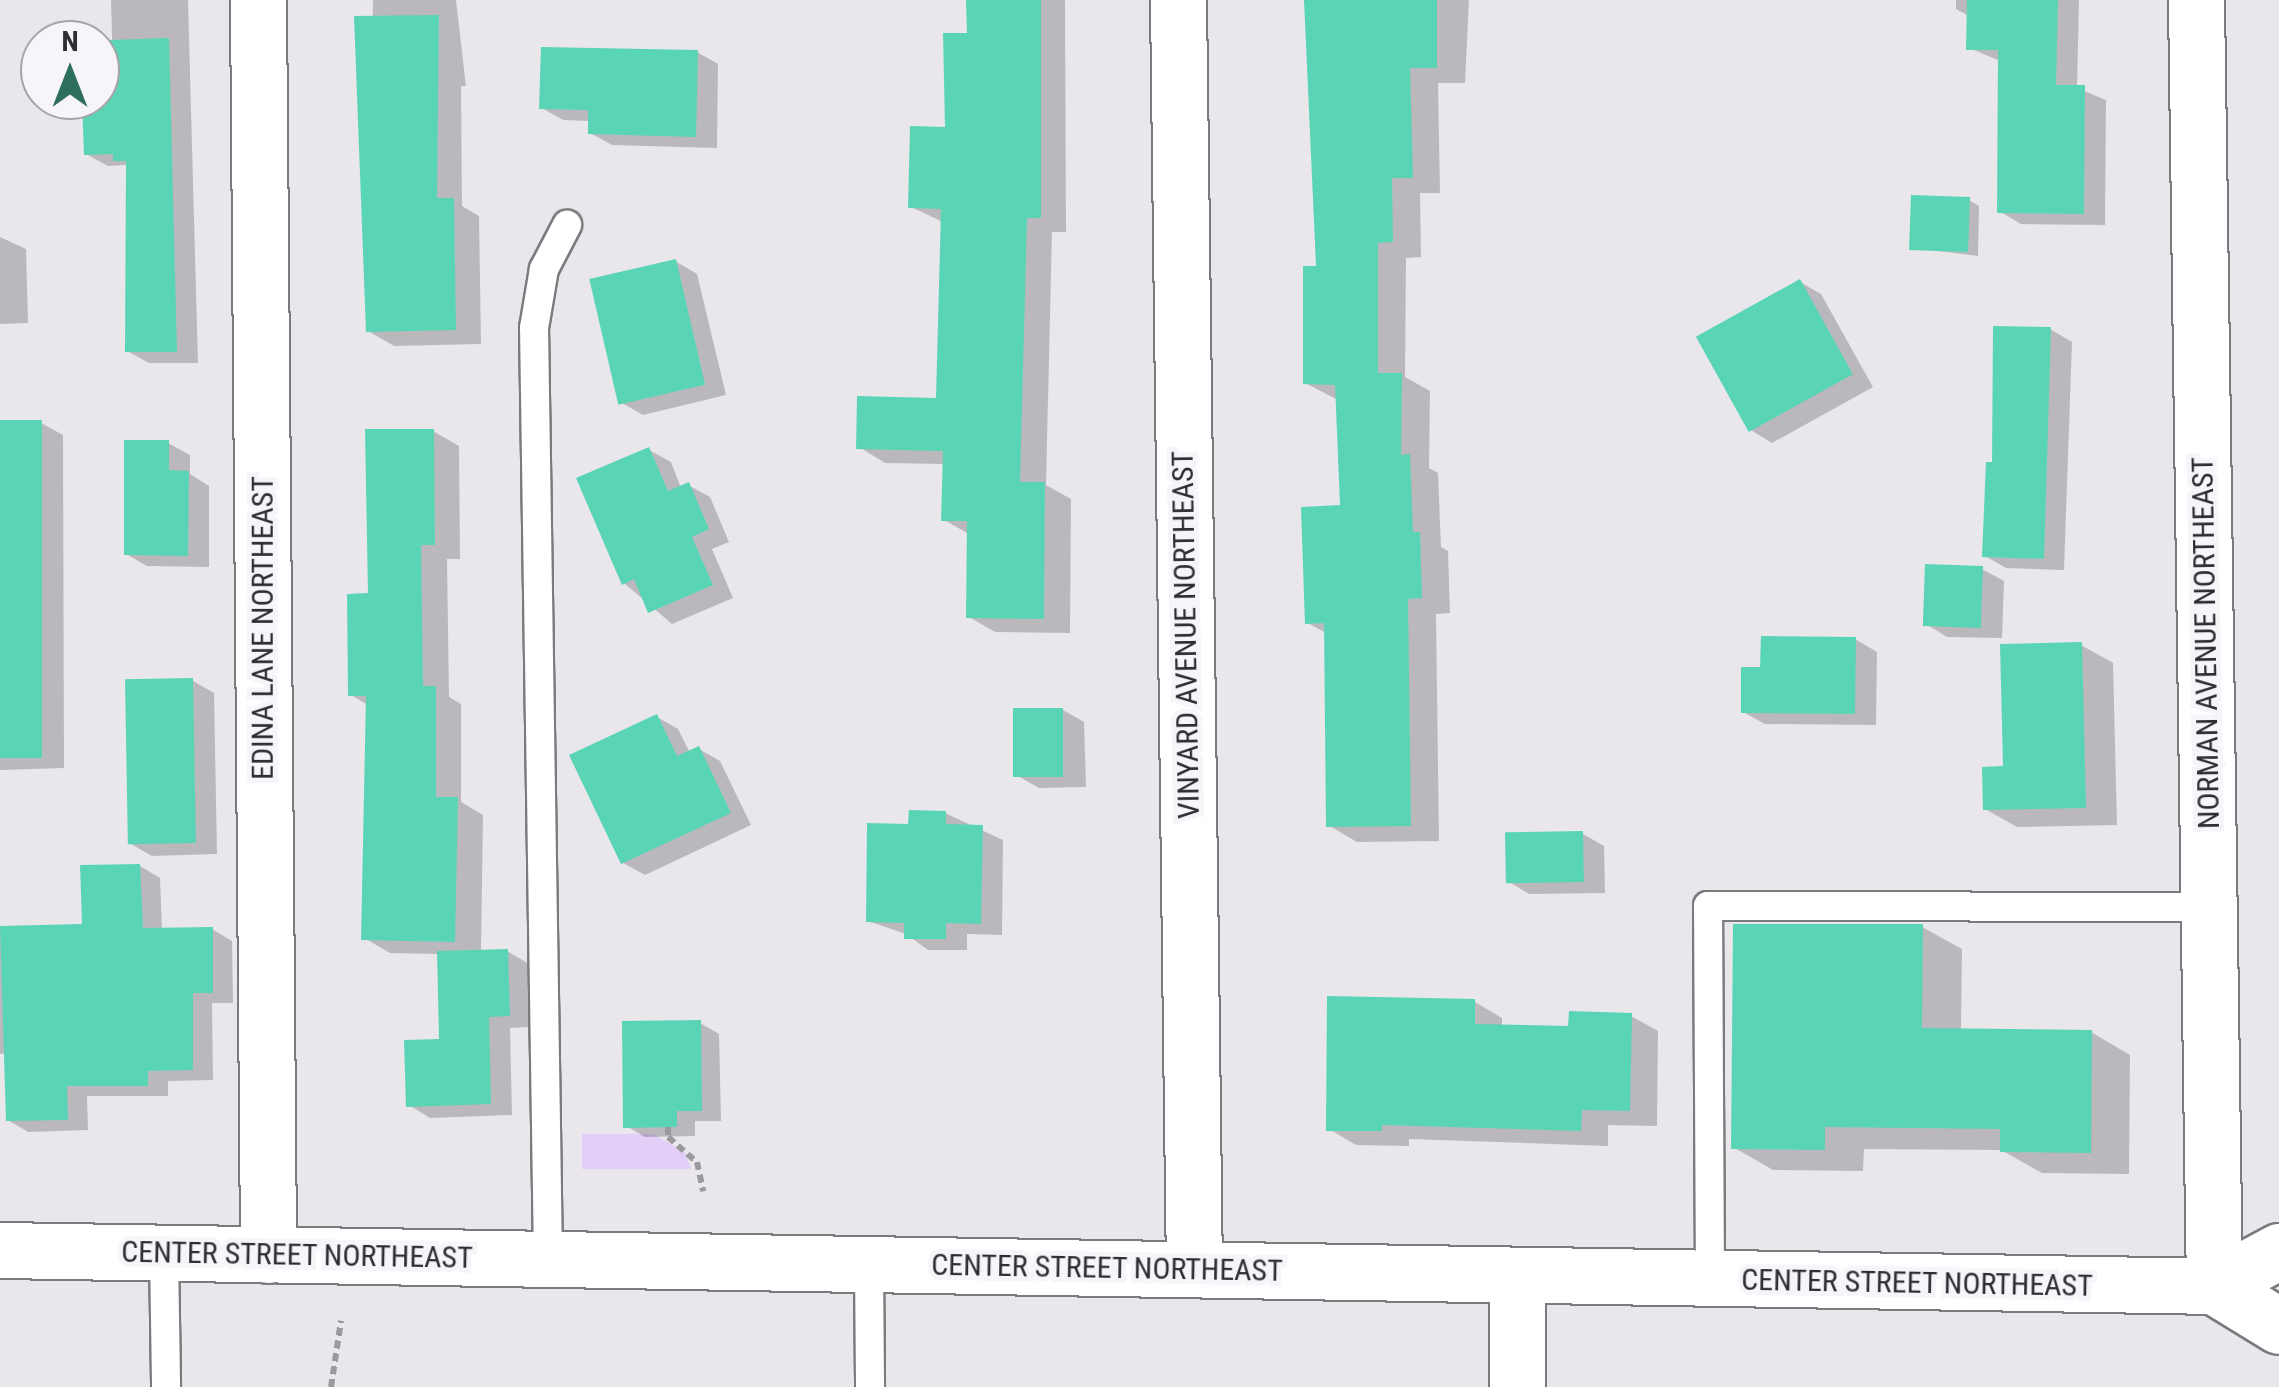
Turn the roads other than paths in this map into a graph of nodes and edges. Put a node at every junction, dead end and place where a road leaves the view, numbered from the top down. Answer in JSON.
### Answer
{"nodes":[{"id":1,"x":258,"y":0,"type":"edge"},
{"id":2,"x":1178,"y":0,"type":"edge"},
{"id":3,"x":2196,"y":0,"type":"edge"},
{"id":4,"x":567,"y":225,"type":"dead end"},
{"id":5,"x":2210,"y":907,"type":"junction"},
{"id":6,"x":0,"y":1250,"type":"edge"},
{"id":7,"x":2279,"y":1251,"type":"edge"},
{"id":8,"x":164,"y":1254,"type":"junction"},
{"id":9,"x":268,"y":1255,"type":"junction"},
{"id":10,"x":548,"y":1259,"type":"junction"},
{"id":11,"x":869,"y":1264,"type":"junction"},
{"id":12,"x":1194,"y":1269,"type":"junction"},
{"id":13,"x":1517,"y":1276,"type":"junction"},
{"id":14,"x":1710,"y":1281,"type":"junction"},
{"id":15,"x":2214,"y":1286,"type":"junction"},
{"id":16,"x":2279,"y":1326,"type":"edge"},
{"id":17,"x":166,"y":1387,"type":"edge"},
{"id":18,"x":870,"y":1387,"type":"edge"},
{"id":19,"x":1517,"y":1387,"type":"edge"}],
"edges":[{"from":1,"to":9,"type":"street","name":"EDINA LANE NORTHEAST"},
{"from":2,"to":12,"type":"street","name":"VINYARD AVENUE NORTHEAST"},
{"from":3,"to":5,"type":"street","name":"NORMAN AVENUE NORTHEAST"},
{"from":4,"to":10,"type":"lane"},
{"from":5,"to":14,"type":"lane"},
{"from":5,"to":15,"type":"street","name":"NORMAN AVENUE NORTHEAST"},
{"from":6,"to":8,"type":"street","name":"CENTER STREET NORTHEAST"},
{"from":7,"to":15,"type":"street","name":"CENTER STREET NORTHEAST"},
{"from":8,"to":9,"type":"street","name":"CENTER STREET NORTHEAST"},
{"from":8,"to":17,"type":"lane"},
{"from":9,"to":10,"type":"street","name":"CENTER STREET NORTHEAST"},
{"from":10,"to":11,"type":"street","name":"CENTER STREET NORTHEAST"},
{"from":11,"to":12,"type":"street","name":"CENTER STREET NORTHEAST"},
{"from":11,"to":18,"type":"lane"},
{"from":12,"to":13,"type":"street","name":"CENTER STREET NORTHEAST"},
{"from":13,"to":14,"type":"street","name":"CENTER STREET NORTHEAST"},
{"from":13,"to":19,"type":"street"},
{"from":14,"to":15,"type":"street","name":"CENTER STREET NORTHEAST"},
{"from":15,"to":16,"type":"street"}]}
